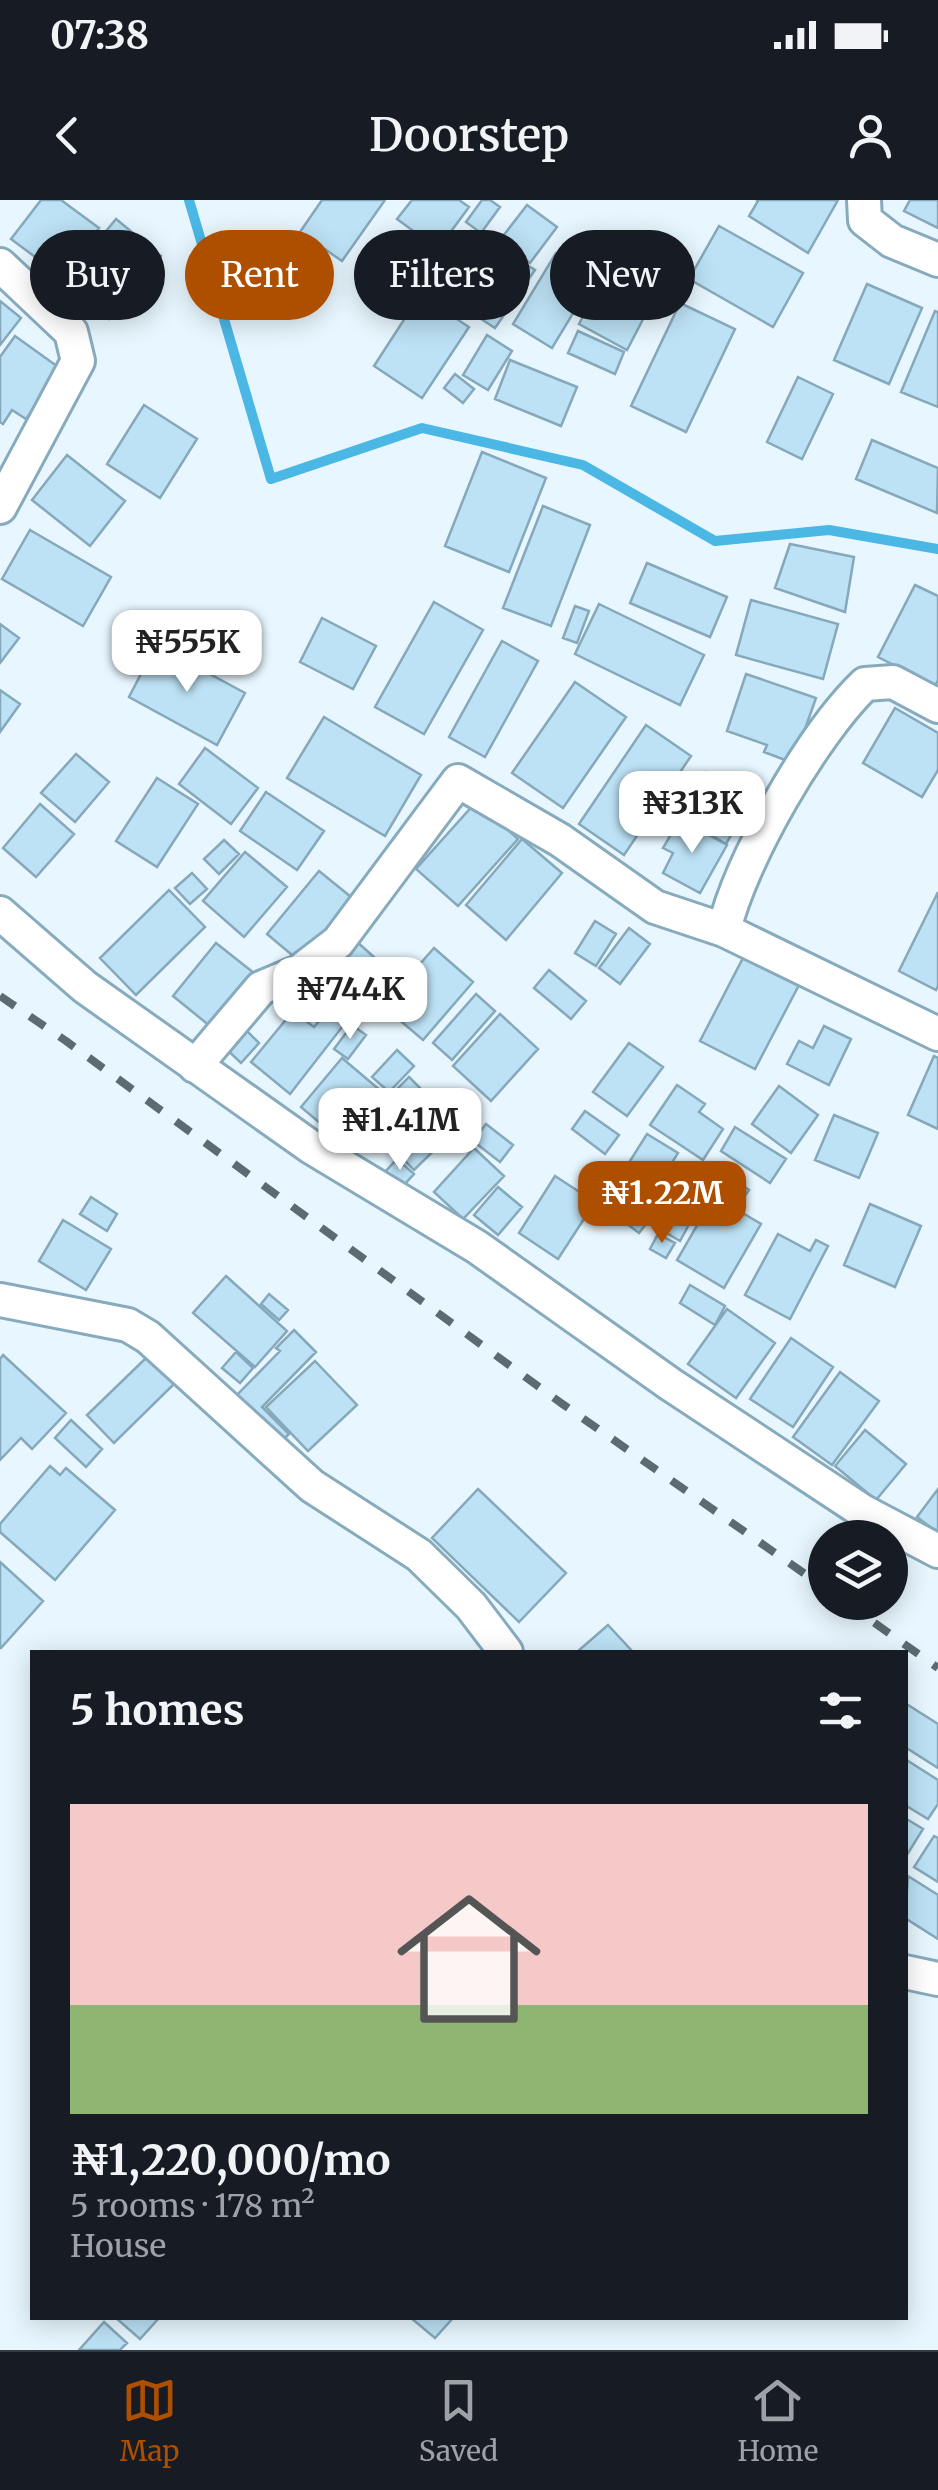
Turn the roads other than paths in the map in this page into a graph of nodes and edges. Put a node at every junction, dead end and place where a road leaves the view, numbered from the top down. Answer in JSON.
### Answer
{"nodes":[{"id":1,"x":864,"y":200,"type":"edge"},
{"id":2,"x":938,"y":260,"type":"edge"},
{"id":3,"x":0,"y":265,"type":"edge"},
{"id":4,"x":0,"y":507,"type":"edge"},
{"id":5,"x":938,"y":706,"type":"edge"},
{"id":6,"x":0,"y":913,"type":"edge"},
{"id":7,"x":724,"y":930,"type":"junction"},
{"id":8,"x":938,"y":1034,"type":"edge"},
{"id":9,"x":195,"y":1066,"type":"junction"},
{"id":10,"x":0,"y":1300,"type":"edge"},
{"id":11,"x":938,"y":1551,"type":"edge"},
{"id":12,"x":504,"y":1650,"type":"edge"},
{"id":13,"x":908,"y":1973,"type":"edge"},
{"id":14,"x":938,"y":1979,"type":"edge"}],
"edges":[{"from":1,"to":2,"type":"street"},
{"from":3,"to":4,"type":"street"},
{"from":5,"to":7,"type":"street"},
{"from":6,"to":9,"type":"street"},
{"from":7,"to":8,"type":"street"},
{"from":7,"to":9,"type":"street"},
{"from":9,"to":11,"type":"street"},
{"from":10,"to":12,"type":"street"},
{"from":13,"to":14,"type":"street"}]}
